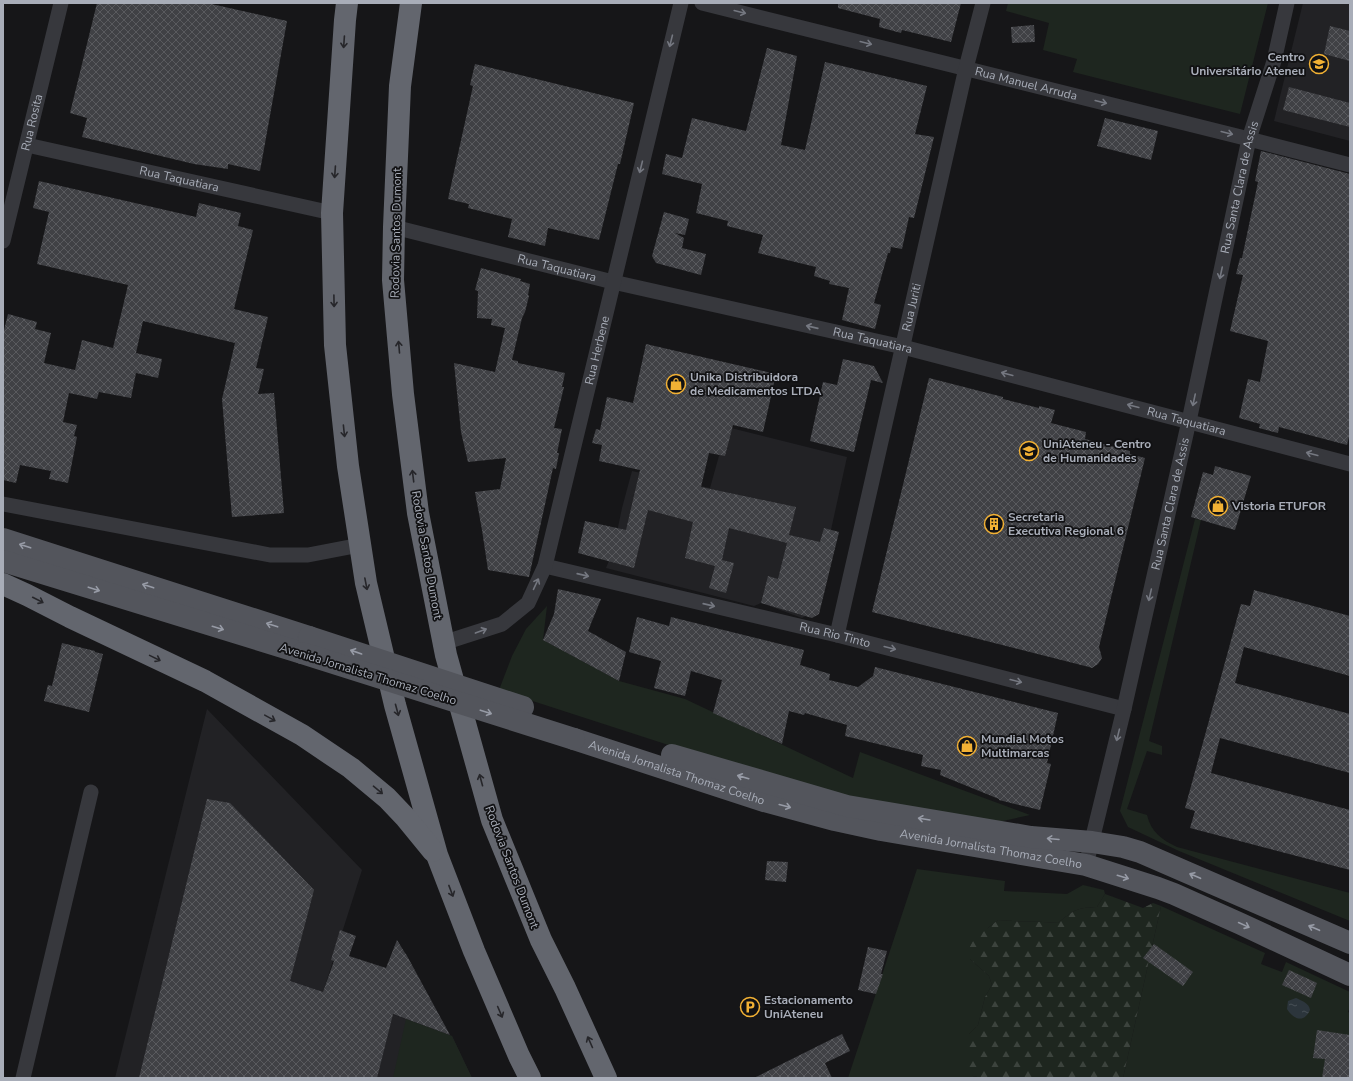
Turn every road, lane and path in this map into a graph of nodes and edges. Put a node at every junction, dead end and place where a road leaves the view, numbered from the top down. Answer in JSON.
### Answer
{"nodes":[{"id":1,"x":61,"y":3,"type":"edge"},
{"id":2,"x":347,"y":3,"type":"edge"},
{"id":3,"x":411,"y":3,"type":"edge"},
{"id":4,"x":681,"y":3,"type":"edge"},
{"id":5,"x":702,"y":3,"type":"edge"},
{"id":6,"x":983,"y":3,"type":"edge"},
{"id":7,"x":1287,"y":3,"type":"edge"},
{"id":8,"x":966,"y":68,"type":"junction"},
{"id":9,"x":1249,"y":138,"type":"junction"},
{"id":10,"x":27,"y":145,"type":"junction"},
{"id":11,"x":1350,"y":165,"type":"edge"},
{"id":12,"x":332,"y":213,"type":"junction"},
{"id":13,"x":394,"y":227,"type":"junction"},
{"id":14,"x":3,"y":241,"type":"edge"},
{"id":15,"x":612,"y":282,"type":"junction"},
{"id":16,"x":903,"y":347,"type":"junction"},
{"id":17,"x":1189,"y":421,"type":"junction"},
{"id":18,"x":1350,"y":464,"type":"edge"},
{"id":19,"x":3,"y":504,"type":"edge"},
{"id":20,"x":3,"y":539,"type":"edge"},
{"id":21,"x":360,"y":546,"type":"junction"},
{"id":22,"x":3,"y":561,"type":"edge"},
{"id":23,"x":545,"y":566,"type":"junction"},
{"id":24,"x":3,"y":584,"type":"edge"},
{"id":25,"x":838,"y":635,"type":"junction"},
{"id":26,"x":443,"y":643,"type":"junction"},
{"id":27,"x":306,"y":645,"type":"junction"},
{"id":28,"x":1124,"y":709,"type":"junction"},
{"id":29,"x":577,"y":733,"type":"junction"},
{"id":30,"x":91,"y":792,"type":"dead end"},
{"id":31,"x":1092,"y":842,"type":"junction"},
{"id":32,"x":437,"y":855,"type":"junction"},
{"id":33,"x":1086,"y":865,"type":"junction"},
{"id":34,"x":1350,"y":943,"type":"edge"},
{"id":35,"x":1350,"y":975,"type":"edge"},
{"id":36,"x":23,"y":1078,"type":"edge"},
{"id":37,"x":530,"y":1078,"type":"edge"},
{"id":38,"x":606,"y":1078,"type":"edge"}],
"edges":[{"from":1,"to":10,"type":"street","name":"Rua Rosita"},
{"from":2,"to":12,"type":"highway","one_way":true},
{"from":3,"to":13,"type":"highway","name":"Rodovia Santos Dumont"},
{"from":4,"to":15,"type":"street","name":"Rua Herbene","one_way":true},
{"from":5,"to":8,"type":"street","name":"Rua Manuel Arruda","one_way":true},
{"from":6,"to":8,"type":"street","name":"Rua Juriti"},
{"from":7,"to":9,"type":"street","name":"Rua Santa Clara de Assis"},
{"from":8,"to":9,"type":"street","name":"Rua Manuel Arruda","one_way":true},
{"from":8,"to":16,"type":"street","name":"Rua Juriti"},
{"from":9,"to":11,"type":"street","name":"Rua Manuel Arruda"},
{"from":9,"to":17,"type":"street","name":"Rua Santa Clara de Assis","one_way":true},
{"from":10,"to":12,"type":"street","name":"Rua Taquatiara"},
{"from":10,"to":14,"type":"street","name":"Rua Rosita"},
{"from":12,"to":21,"type":"highway","one_way":true},
{"from":13,"to":15,"type":"street","name":"Rua Taquatiara"},
{"from":26,"to":13,"type":"highway","name":"Rodovia Santos Dumont","one_way":true},
{"from":16,"to":15,"type":"street","name":"Rua Taquatiara","one_way":true},
{"from":15,"to":23,"type":"street","name":"Rua Herbene"},
{"from":17,"to":16,"type":"street","name":"Rua Taquatiara","one_way":true},
{"from":16,"to":25,"type":"street","name":"Rua Juriti"},
{"from":18,"to":17,"type":"street","name":"Rua Taquatiara","one_way":true},
{"from":17,"to":28,"type":"street","name":"Rua Santa Clara de Assis","one_way":true},
{"from":19,"to":21,"type":"street"},
{"from":27,"to":20,"type":"main road","name":"Avenida Jornalista Thomaz Coelho","one_way":true},
{"from":21,"to":32,"type":"highway","one_way":true},
{"from":22,"to":27,"type":"main road","name":"Avenida Jornalista Thomaz Coelho","one_way":true},
{"from":23,"to":25,"type":"street","name":"Rua Rio Tinto","one_way":true},
{"from":26,"to":23,"type":"street","name":"Rua Herbene","one_way":true},
{"from":24,"to":32,"type":"highway","one_way":true},
{"from":25,"to":28,"type":"street","name":"Rua Rio Tinto","one_way":true},
{"from":38,"to":26,"type":"highway","name":"Rodovia Santos Dumont","one_way":true},
{"from":27,"to":29,"type":"main road","name":"Avenida Jornalista Thomaz Coelho","bridge":true},
{"from":28,"to":31,"type":"street","name":"Rua Santa Clara de Assis","one_way":true},
{"from":31,"to":29,"type":"main road","name":"Avenida Jornalista Thomaz Coelho","one_way":true},
{"from":29,"to":33,"type":"main road","name":"Avenida Jornalista Thomaz Coelho","one_way":true},
{"from":30,"to":36,"type":"street"},
{"from":31,"to":33,"type":"street","name":"Rua Santa Clara de Assis"},
{"from":34,"to":31,"type":"main road","name":"Avenida Jornalista Thomaz Coelho","one_way":true},
{"from":32,"to":37,"type":"highway","one_way":true},
{"from":33,"to":35,"type":"main road","name":"Avenida Jornalista Thomaz Coelho","one_way":true}]}
